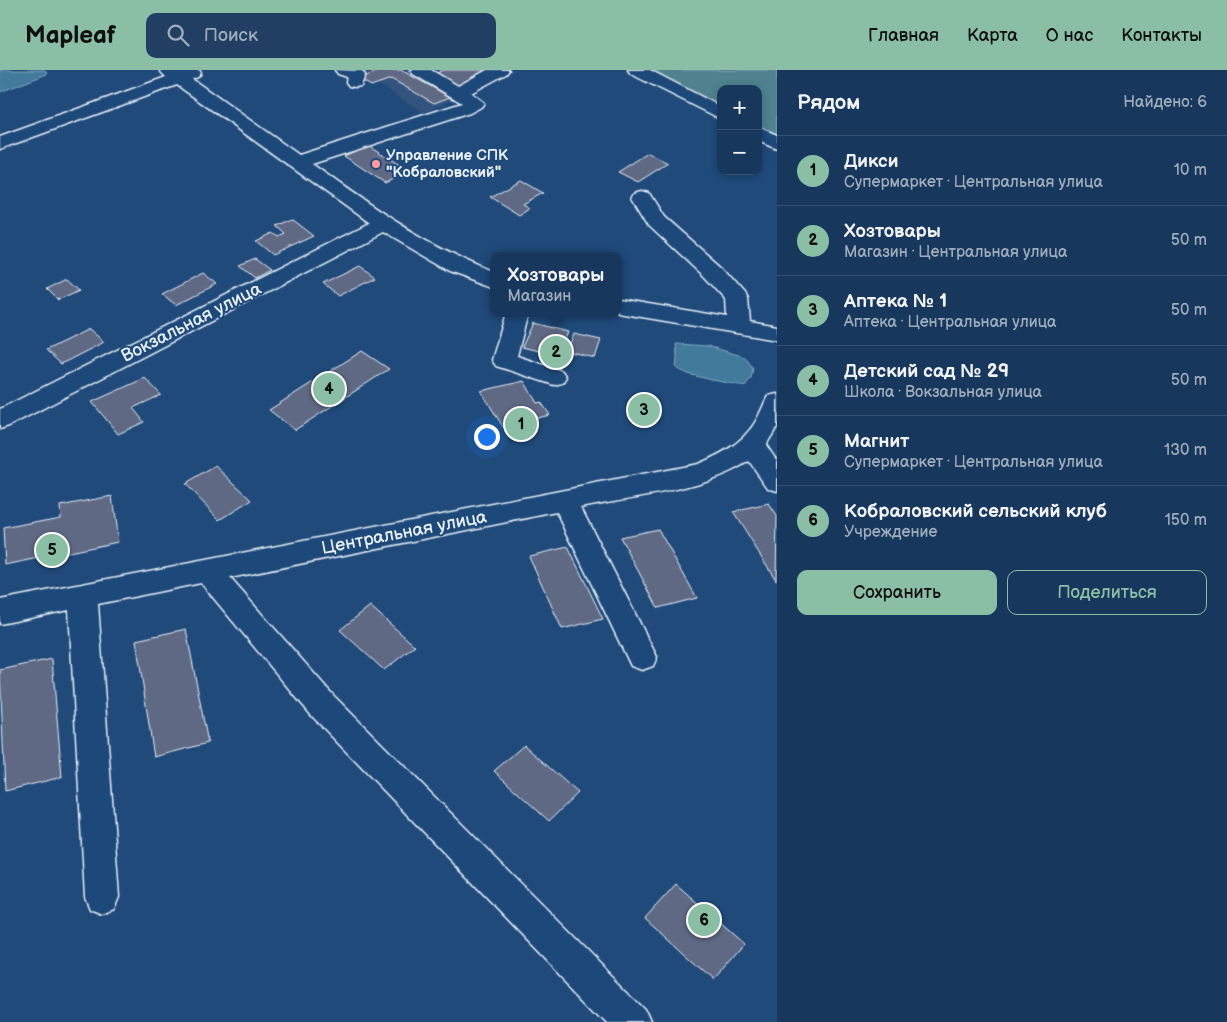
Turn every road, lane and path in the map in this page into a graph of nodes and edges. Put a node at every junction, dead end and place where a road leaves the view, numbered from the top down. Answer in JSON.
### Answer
{"nodes":[{"id":1,"x":200,"y":70,"type":"edge"},
{"id":2,"x":500,"y":70,"type":"edge"},
{"id":3,"x":636,"y":70,"type":"edge"},
{"id":4,"x":425,"y":71,"type":"edge"},
{"id":5,"x":173,"y":74,"type":"edge"},
{"id":6,"x":458,"y":92,"type":"junction"},
{"id":7,"x":717,"y":112,"type":"edge"},
{"id":8,"x":762,"y":135,"type":"edge"},
{"id":9,"x":0,"y":143,"type":"edge"},
{"id":10,"x":777,"y":143,"type":"edge"},
{"id":11,"x":298,"y":162,"type":"junction"},
{"id":12,"x":642,"y":197,"type":"dead end"},
{"id":13,"x":383,"y":224,"type":"junction"},
{"id":14,"x":490,"y":278,"type":"edge"},
{"id":15,"x":622,"y":307,"type":"edge"},
{"id":16,"x":517,"y":317,"type":"edge"},
{"id":17,"x":739,"y":327,"type":"junction"},
{"id":18,"x":777,"y":333,"type":"edge"},
{"id":19,"x":554,"y":377,"type":"dead end"},
{"id":20,"x":777,"y":402,"type":"edge"},
{"id":21,"x":0,"y":420,"type":"edge"},
{"id":22,"x":752,"y":445,"type":"junction"},
{"id":23,"x":777,"y":482,"type":"edge"},
{"id":24,"x":564,"y":500,"type":"junction"},
{"id":25,"x":207,"y":571,"type":"junction"},
{"id":26,"x":83,"y":596,"type":"junction"},
{"id":27,"x":0,"y":612,"type":"edge"},
{"id":28,"x":642,"y":657,"type":"dead end"},
{"id":29,"x":102,"y":897,"type":"dead end"},
{"id":30,"x":634,"y":1022,"type":"edge"}],
"edges":[{"from":1,"to":5,"type":"street"},
{"from":2,"to":6,"type":"street"},
{"from":3,"to":7,"type":"street"},
{"from":4,"to":6,"type":"street"},
{"from":5,"to":9,"type":"street"},
{"from":5,"to":11,"type":"street"},
{"from":6,"to":11,"type":"street"},
{"from":8,"to":10,"type":"street"},
{"from":11,"to":13,"type":"street"},
{"from":12,"to":17,"type":"street"},
{"from":13,"to":14,"type":"street"},
{"from":13,"to":21,"type":"street","name":"Вокзальная улица"},
{"from":15,"to":17,"type":"street"},
{"from":16,"to":19,"type":"street"},
{"from":17,"to":18,"type":"street"},
{"from":20,"to":22,"type":"street","name":"Центральная улица"},
{"from":22,"to":23,"type":"street"},
{"from":22,"to":24,"type":"street","name":"Центральная улица"},
{"from":24,"to":25,"type":"street","name":"Центральная улица"},
{"from":24,"to":28,"type":"street"},
{"from":25,"to":26,"type":"street","name":"Центральная улица"},
{"from":25,"to":30,"type":"street"},
{"from":26,"to":27,"type":"street","name":"Центральная улица"},
{"from":26,"to":29,"type":"street"}]}
